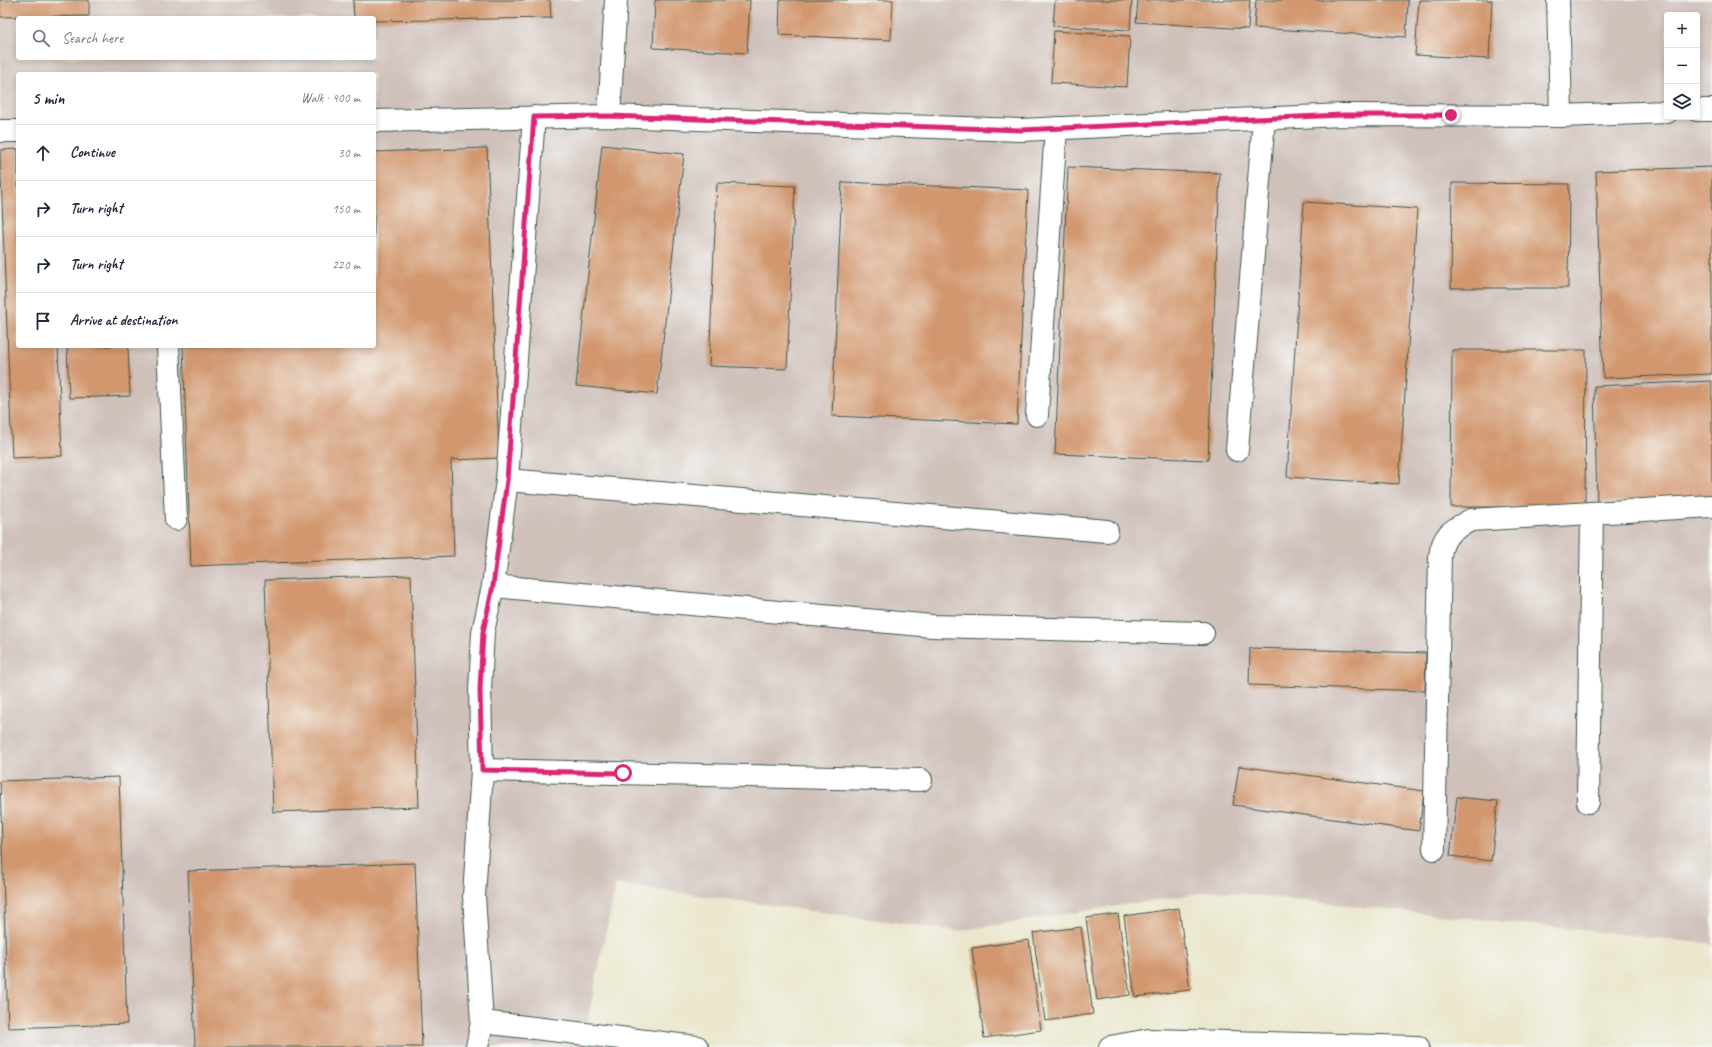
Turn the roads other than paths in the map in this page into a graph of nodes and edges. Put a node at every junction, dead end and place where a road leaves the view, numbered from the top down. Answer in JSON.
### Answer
{"nodes":[{"id":1,"x":616,"y":0,"type":"edge"},
{"id":2,"x":1558,"y":0,"type":"edge"},
{"id":3,"x":1700,"y":110,"type":"edge"},
{"id":4,"x":1712,"y":110,"type":"edge"},
{"id":5,"x":1664,"y":112,"type":"edge"},
{"id":6,"x":609,"y":116,"type":"junction"},
{"id":7,"x":1561,"y":116,"type":"junction"},
{"id":8,"x":534,"y":117,"type":"junction"},
{"id":9,"x":1264,"y":119,"type":"junction"},
{"id":10,"x":376,"y":122,"type":"edge"},
{"id":11,"x":1056,"y":128,"type":"junction"},
{"id":12,"x":0,"y":131,"type":"edge"},
{"id":13,"x":16,"y":131,"type":"edge"},
{"id":14,"x":168,"y":348,"type":"edge"},
{"id":15,"x":1038,"y":415,"type":"dead end"},
{"id":16,"x":1237,"y":450,"type":"dead end"},
{"id":17,"x":507,"y":480,"type":"junction"},
{"id":18,"x":1712,"y":506,"type":"edge"},
{"id":19,"x":1592,"y":513,"type":"junction"},
{"id":20,"x":176,"y":519,"type":"dead end"},
{"id":21,"x":1107,"y":531,"type":"dead end"},
{"id":22,"x":493,"y":586,"type":"junction"},
{"id":23,"x":1202,"y":633,"type":"dead end"},
{"id":24,"x":482,"y":770,"type":"junction"},
{"id":25,"x":921,"y":780,"type":"dead end"},
{"id":26,"x":1588,"y":802,"type":"dead end"},
{"id":27,"x":1434,"y":849,"type":"dead end"},
{"id":28,"x":482,"y":1022,"type":"junction"},
{"id":29,"x":1150,"y":1043,"type":"edge"},
{"id":30,"x":1327,"y":1046,"type":"edge"},
{"id":31,"x":477,"y":1047,"type":"edge"},
{"id":32,"x":697,"y":1047,"type":"edge"},
{"id":33,"x":1110,"y":1047,"type":"edge"},
{"id":34,"x":1418,"y":1047,"type":"edge"}],
"edges":[{"from":1,"to":6,"type":"street"},
{"from":2,"to":7,"type":"street"},
{"from":3,"to":4,"type":"street"},
{"from":5,"to":7,"type":"street"},
{"from":6,"to":8,"type":"street"},
{"from":6,"to":11,"type":"street"},
{"from":7,"to":9,"type":"street"},
{"from":8,"to":10,"type":"street"},
{"from":8,"to":17,"type":"street"},
{"from":9,"to":11,"type":"street"},
{"from":9,"to":16,"type":"street"},
{"from":11,"to":15,"type":"street"},
{"from":12,"to":13,"type":"street"},
{"from":14,"to":20,"type":"street"},
{"from":17,"to":21,"type":"street"},
{"from":17,"to":22,"type":"street"},
{"from":18,"to":19,"type":"street"},
{"from":19,"to":26,"type":"street"},
{"from":19,"to":27,"type":"street"},
{"from":22,"to":23,"type":"street"},
{"from":22,"to":24,"type":"street"},
{"from":24,"to":25,"type":"street"},
{"from":24,"to":28,"type":"street"},
{"from":28,"to":31,"type":"street"},
{"from":28,"to":32,"type":"street"},
{"from":29,"to":30,"type":"street"},
{"from":29,"to":33,"type":"street"},
{"from":30,"to":34,"type":"street"}]}
